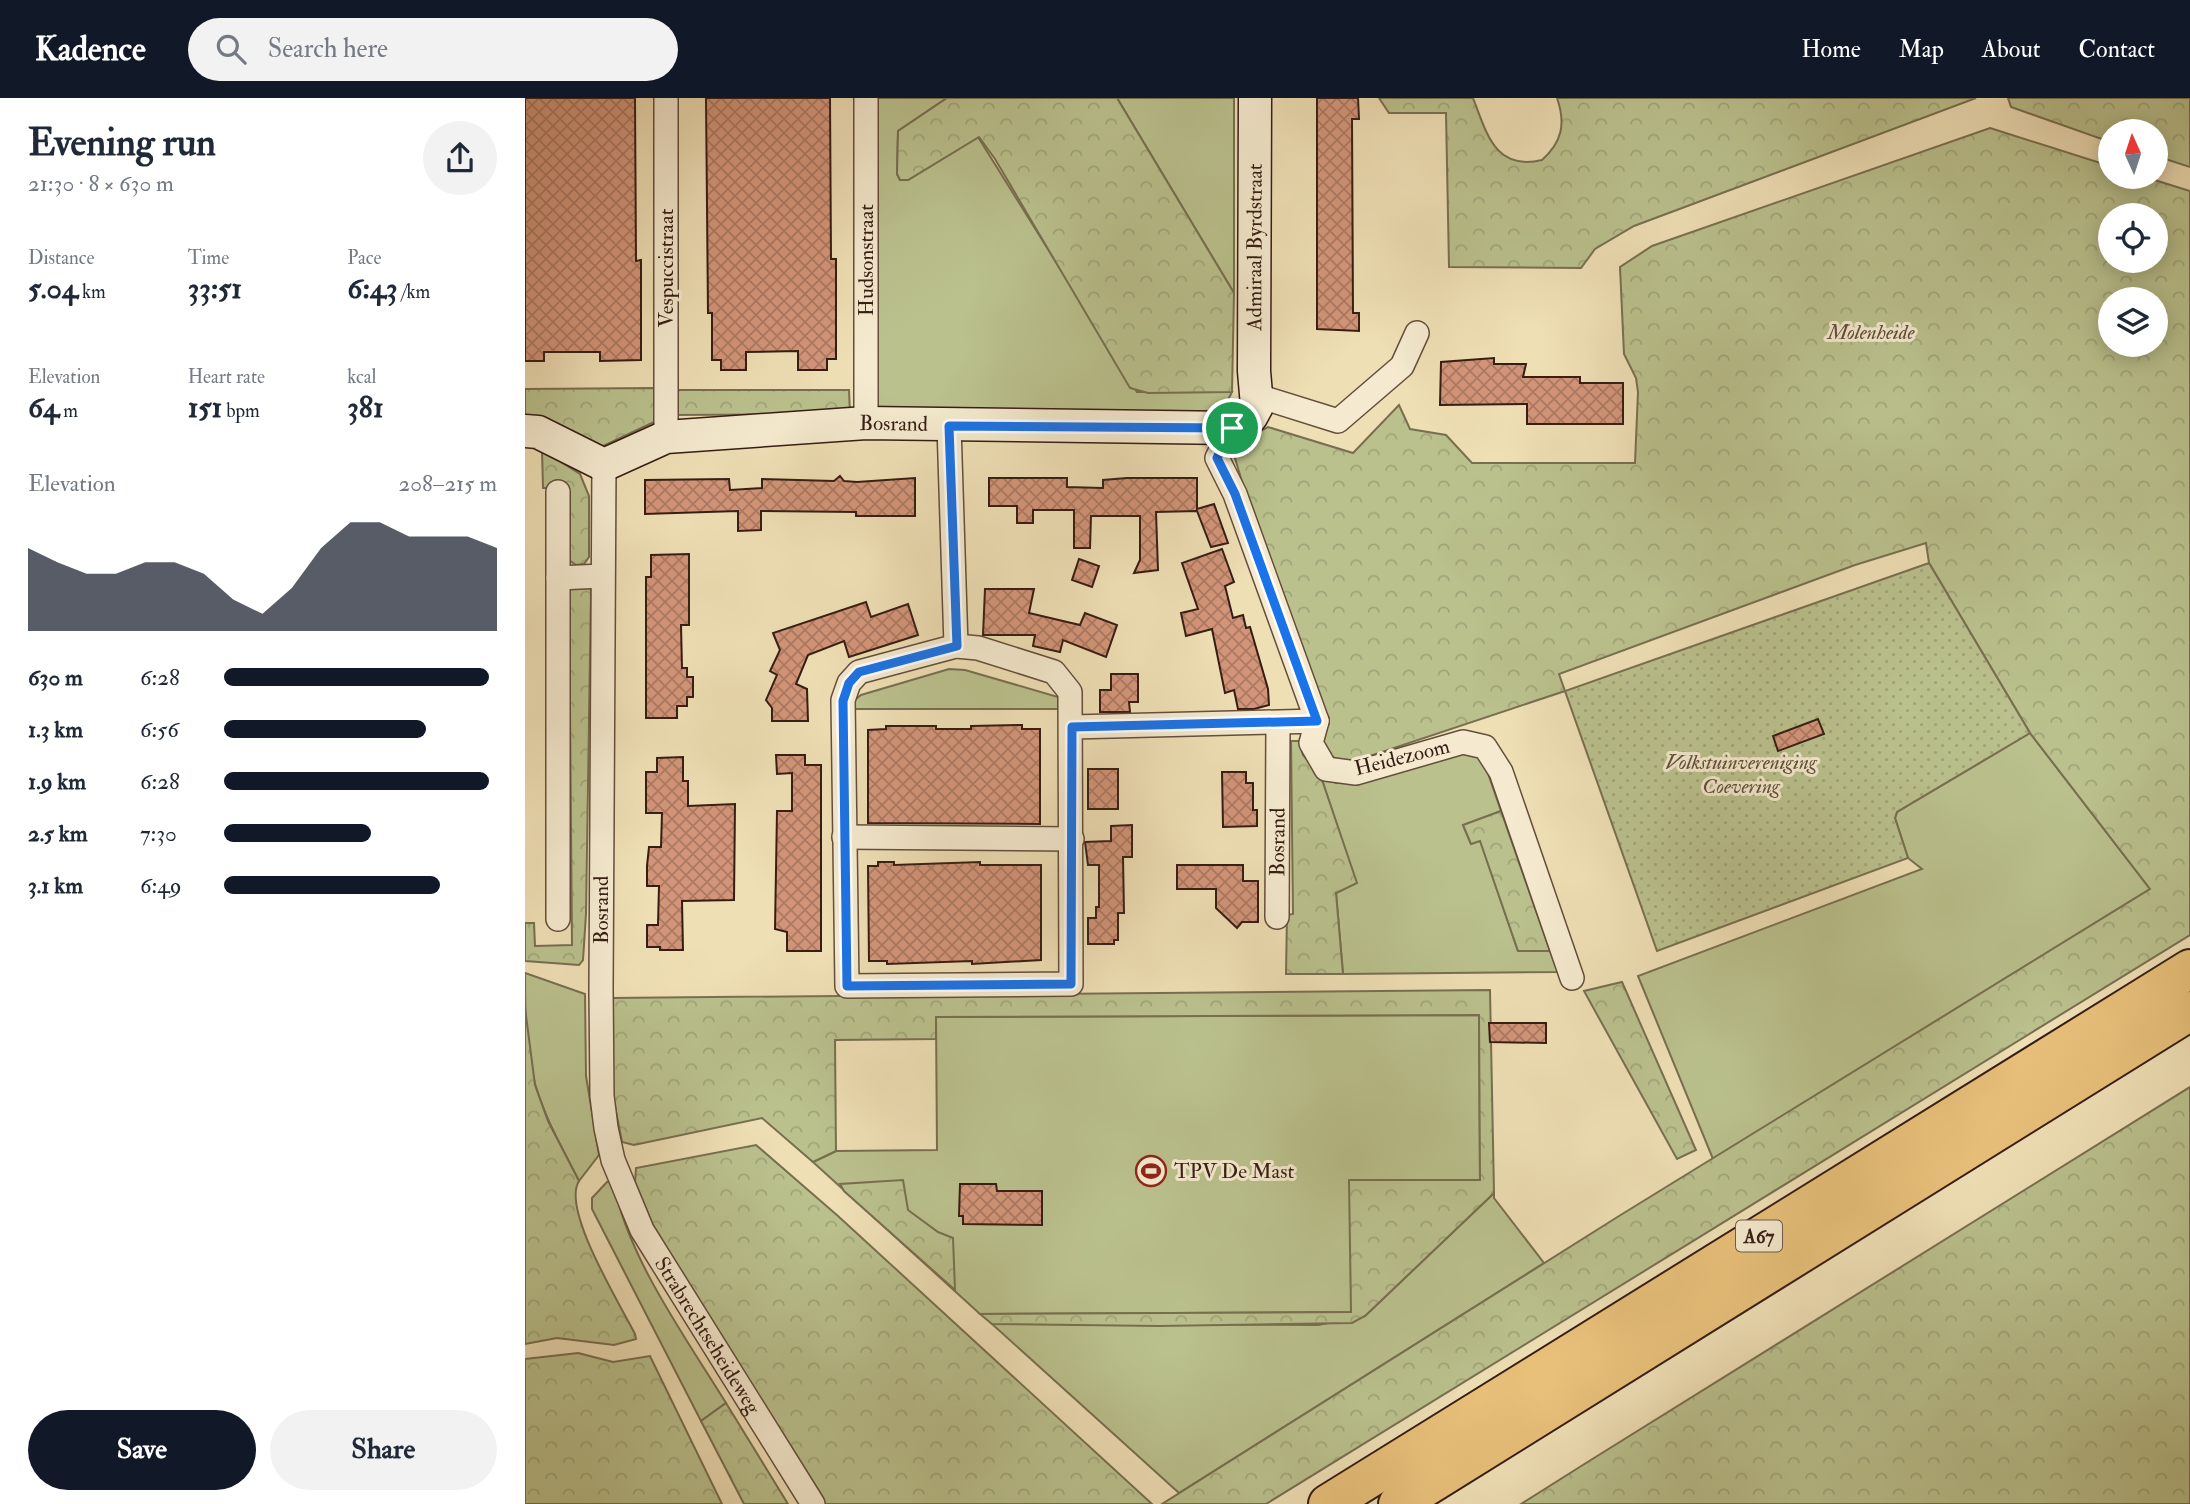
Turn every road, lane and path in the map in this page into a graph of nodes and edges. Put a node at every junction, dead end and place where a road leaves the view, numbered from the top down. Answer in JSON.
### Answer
{"nodes":[{"id":1,"x":666,"y":98,"type":"edge"},
{"id":2,"x":866,"y":98,"type":"edge"},
{"id":3,"x":1255,"y":98,"type":"edge"},
{"id":4,"x":1417,"y":333,"type":"dead end"},
{"id":5,"x":1258,"y":396,"type":"junction"},
{"id":6,"x":866,"y":423,"type":"junction"},
{"id":7,"x":949,"y":426,"type":"junction"},
{"id":8,"x":1232,"y":428,"type":"junction"},
{"id":9,"x":525,"y":431,"type":"edge"},
{"id":10,"x":666,"y":437,"type":"junction"},
{"id":11,"x":604,"y":465,"type":"junction"},
{"id":12,"x":558,"y":492,"type":"dead end"},
{"id":13,"x":602,"y":576,"type":"junction"},
{"id":14,"x":558,"y":578,"type":"junction"},
{"id":15,"x":957,"y":646,"type":"junction"},
{"id":16,"x":1317,"y":721,"type":"junction"},
{"id":17,"x":1278,"y":723,"type":"junction"},
{"id":18,"x":1072,"y":727,"type":"junction"},
{"id":19,"x":844,"y":837,"type":"junction"},
{"id":20,"x":1072,"y":839,"type":"junction"},
{"id":21,"x":1277,"y":917,"type":"dead end"},
{"id":22,"x":558,"y":919,"type":"dead end"},
{"id":23,"x":2190,"y":969,"type":"edge"},
{"id":24,"x":1571,"y":978,"type":"dead end"},
{"id":25,"x":2190,"y":1011,"type":"edge"},
{"id":26,"x":613,"y":1160,"type":"joint"},
{"id":27,"x":813,"y":1504,"type":"edge"},
{"id":28,"x":1328,"y":1504,"type":"edge"},
{"id":29,"x":1398,"y":1504,"type":"edge"}],
"edges":[{"from":1,"to":10,"type":"street","name":"Vespuccistraat"},
{"from":2,"to":6,"type":"street","name":"Hudsonstraat"},
{"from":3,"to":5,"type":"street","name":"Admiraal Byrdstraat"},
{"from":4,"to":5,"type":"street"},
{"from":5,"to":8,"type":"street"},
{"from":6,"to":7,"type":"street","name":"Bosrand"},
{"from":6,"to":10,"type":"street","name":"Bosrand"},
{"from":7,"to":8,"type":"street","name":"Bosrand"},
{"from":7,"to":15,"type":"street"},
{"from":8,"to":16,"type":"street"},
{"from":9,"to":11,"type":"street"},
{"from":10,"to":11,"type":"street","name":"Bosrand"},
{"from":11,"to":13,"type":"street","name":"Bosrand"},
{"from":12,"to":14,"type":"street","name":"Bosrand"},
{"from":13,"to":14,"type":"street"},
{"from":13,"to":26,"type":"street","name":"Bosrand"},
{"from":14,"to":22,"type":"street","name":"Bosrand"},
{"from":15,"to":18,"type":"street"},
{"from":15,"to":19,"type":"street"},
{"from":16,"to":17,"type":"street"},
{"from":16,"to":24,"type":"street","name":"Heidezoom"},
{"from":17,"to":18,"type":"street"},
{"from":17,"to":21,"type":"street","name":"Bosrand"},
{"from":18,"to":20,"type":"street"},
{"from":19,"to":20,"type":"street"},
{"from":19,"to":20,"type":"street"},
{"from":23,"to":28,"type":"highway","number":"A67"},
{"from":25,"to":29,"type":"highway","number":"A67"},
{"from":26,"to":27,"type":"street","name":"Strabrechtseheideweg"}]}
